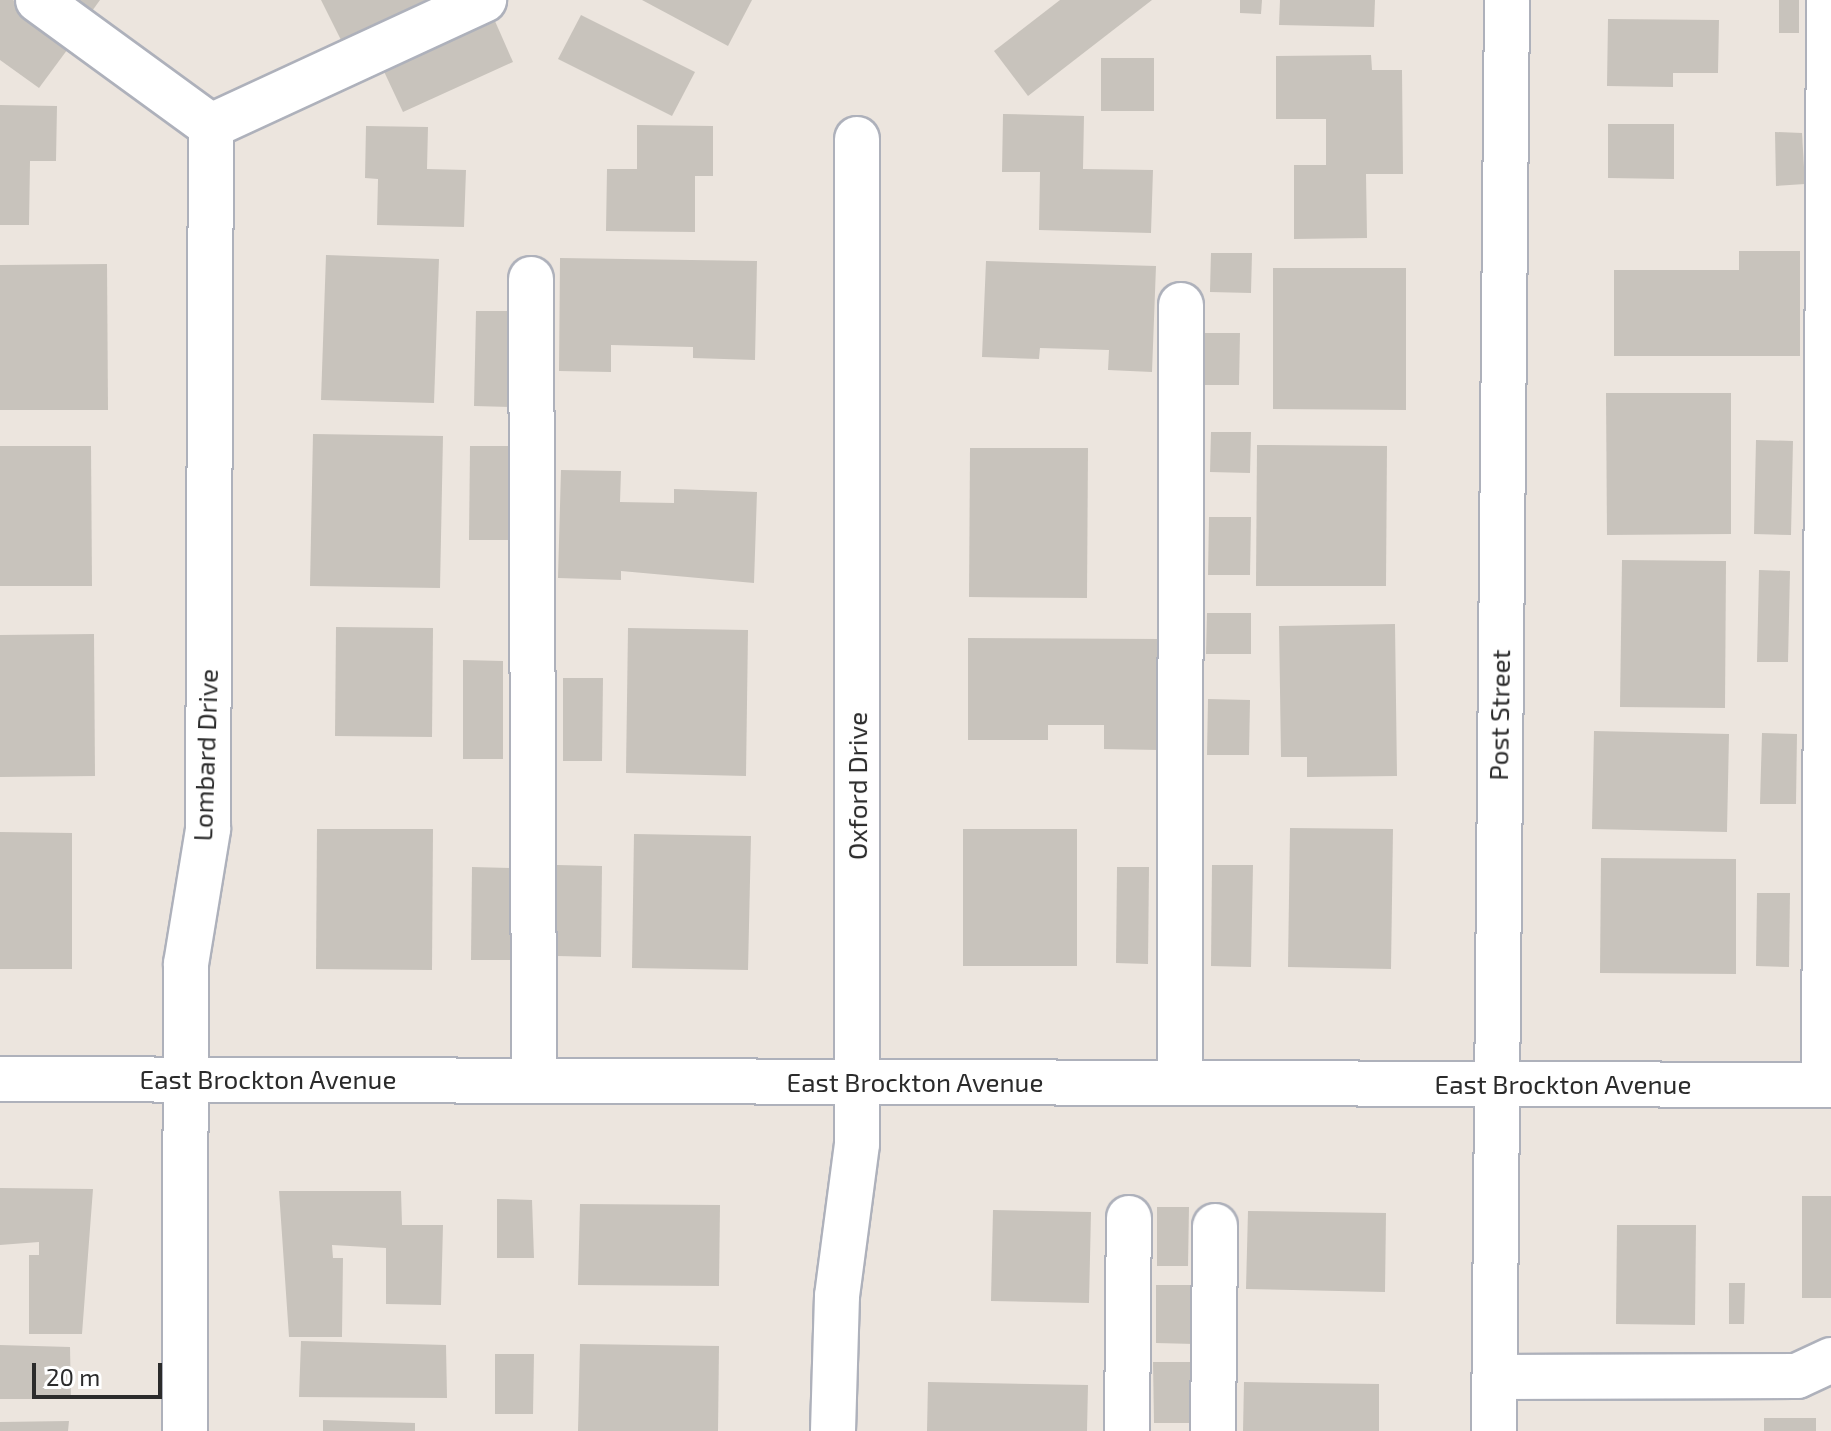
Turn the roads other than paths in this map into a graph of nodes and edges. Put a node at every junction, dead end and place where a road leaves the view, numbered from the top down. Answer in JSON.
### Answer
{"nodes":[{"id":1,"x":38,"y":0,"type":"edge"},
{"id":2,"x":484,"y":0,"type":"edge"},
{"id":3,"x":1507,"y":0,"type":"edge"},
{"id":4,"x":1829,"y":0,"type":"edge"},
{"id":5,"x":211,"y":126,"type":"junction"},
{"id":6,"x":857,"y":139,"type":"dead end"},
{"id":7,"x":531,"y":279,"type":"dead end"},
{"id":8,"x":1181,"y":305,"type":"dead end"},
{"id":9,"x":534,"y":1078,"type":"junction"},
{"id":10,"x":0,"y":1079,"type":"edge"},
{"id":11,"x":183,"y":1080,"type":"junction"},
{"id":12,"x":857,"y":1083,"type":"junction"},
{"id":13,"x":1180,"y":1083,"type":"junction"},
{"id":14,"x":1495,"y":1083,"type":"junction"},
{"id":15,"x":1827,"y":1085,"type":"edge"},
{"id":16,"x":1129,"y":1218,"type":"dead end"},
{"id":17,"x":1215,"y":1226,"type":"dead end"},
{"id":18,"x":1831,"y":1360,"type":"edge"},
{"id":19,"x":1495,"y":1377,"type":"junction"},
{"id":20,"x":185,"y":1431,"type":"edge"},
{"id":21,"x":833,"y":1431,"type":"edge"},
{"id":22,"x":1127,"y":1431,"type":"edge"},
{"id":23,"x":1213,"y":1431,"type":"edge"},
{"id":24,"x":1494,"y":1431,"type":"edge"}],
"edges":[{"from":1,"to":5,"type":"street"},
{"from":2,"to":5,"type":"street"},
{"from":3,"to":14,"type":"street","name":"Post Street"},
{"from":4,"to":15,"type":"street"},
{"from":5,"to":11,"type":"street","name":"Lombard Drive"},
{"from":6,"to":12,"type":"street","name":"Oxford Drive"},
{"from":7,"to":9,"type":"street"},
{"from":8,"to":13,"type":"street"},
{"from":9,"to":11,"type":"street","name":"East Brockton Avenue"},
{"from":9,"to":12,"type":"street","name":"East Brockton Avenue"},
{"from":10,"to":11,"type":"street","name":"East Brockton Avenue"},
{"from":11,"to":20,"type":"street","name":"Lombard Drive"},
{"from":12,"to":13,"type":"street","name":"East Brockton Avenue"},
{"from":12,"to":21,"type":"street","name":"Oxford Drive"},
{"from":13,"to":14,"type":"street","name":"East Brockton Avenue"},
{"from":14,"to":15,"type":"street","name":"East Brockton Avenue"},
{"from":14,"to":19,"type":"street","name":"Post Street"},
{"from":16,"to":22,"type":"street"},
{"from":17,"to":23,"type":"street"},
{"from":18,"to":19,"type":"street"},
{"from":19,"to":24,"type":"street","name":"Post Street"}]}
